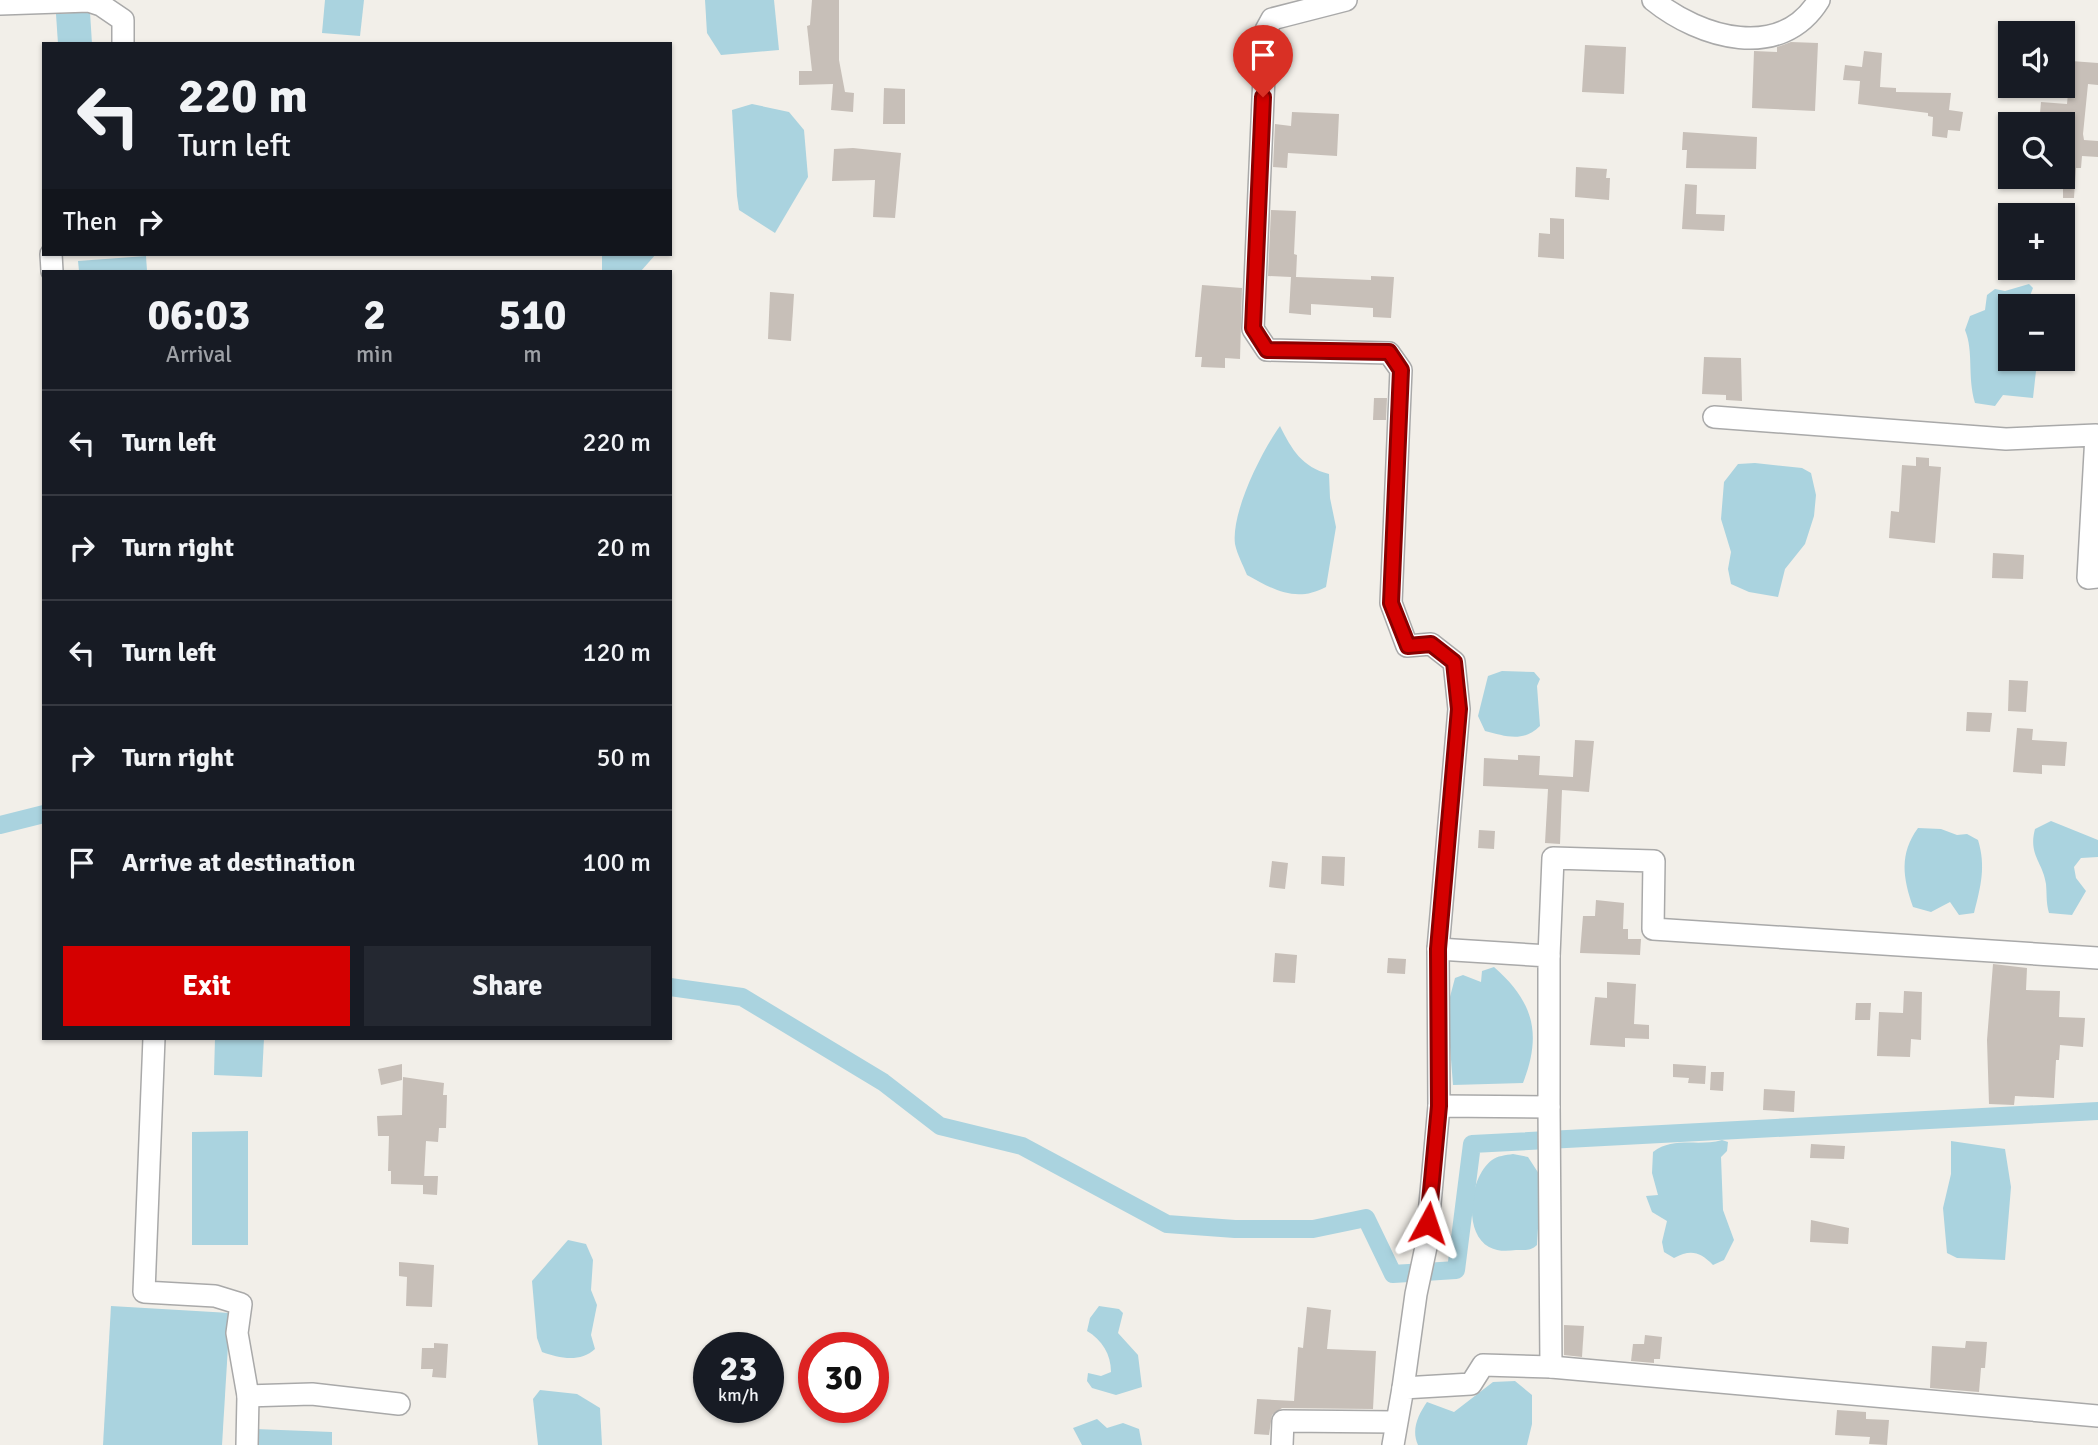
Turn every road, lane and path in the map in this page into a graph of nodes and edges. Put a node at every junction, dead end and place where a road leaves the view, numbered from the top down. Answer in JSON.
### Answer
{"nodes":[{"id":1,"x":1346,"y":0,"type":"edge"},
{"id":2,"x":1653,"y":0,"type":"edge"},
{"id":3,"x":1819,"y":0,"type":"edge"},
{"id":4,"x":0,"y":4,"type":"edge"},
{"id":5,"x":123,"y":42,"type":"edge"},
{"id":6,"x":1714,"y":417,"type":"dead end"},
{"id":7,"x":2098,"y":577,"type":"edge"},
{"id":8,"x":1438,"y":949,"type":"junction"},
{"id":9,"x":1549,"y":956,"type":"junction"},
{"id":10,"x":2098,"y":958,"type":"edge"},
{"id":11,"x":154,"y":1040,"type":"edge"},
{"id":12,"x":1439,"y":1106,"type":"junction"},
{"id":13,"x":1549,"y":1107,"type":"junction"},
{"id":14,"x":1551,"y":1367,"type":"junction"},
{"id":15,"x":1403,"y":1388,"type":"junction"},
{"id":16,"x":248,"y":1396,"type":"junction"},
{"id":17,"x":399,"y":1404,"type":"dead end"},
{"id":18,"x":2098,"y":1416,"type":"edge"},
{"id":19,"x":1395,"y":1422,"type":"junction"},
{"id":20,"x":247,"y":1445,"type":"edge"},
{"id":21,"x":1282,"y":1445,"type":"edge"},
{"id":22,"x":1393,"y":1445,"type":"edge"}],
"edges":[{"from":1,"to":8,"type":"street"},
{"from":2,"to":3,"type":"street"},
{"from":4,"to":5,"type":"street"},
{"from":6,"to":7,"type":"street"},
{"from":8,"to":9,"type":"street"},
{"from":8,"to":12,"type":"street"},
{"from":9,"to":10,"type":"street"},
{"from":9,"to":13,"type":"street"},
{"from":11,"to":16,"type":"street"},
{"from":12,"to":13,"type":"street"},
{"from":12,"to":15,"type":"street"},
{"from":13,"to":14,"type":"street"},
{"from":14,"to":15,"type":"street"},
{"from":14,"to":18,"type":"street"},
{"from":15,"to":19,"type":"street"},
{"from":16,"to":17,"type":"street"},
{"from":16,"to":20,"type":"street"},
{"from":19,"to":21,"type":"street"},
{"from":19,"to":22,"type":"street"}]}
